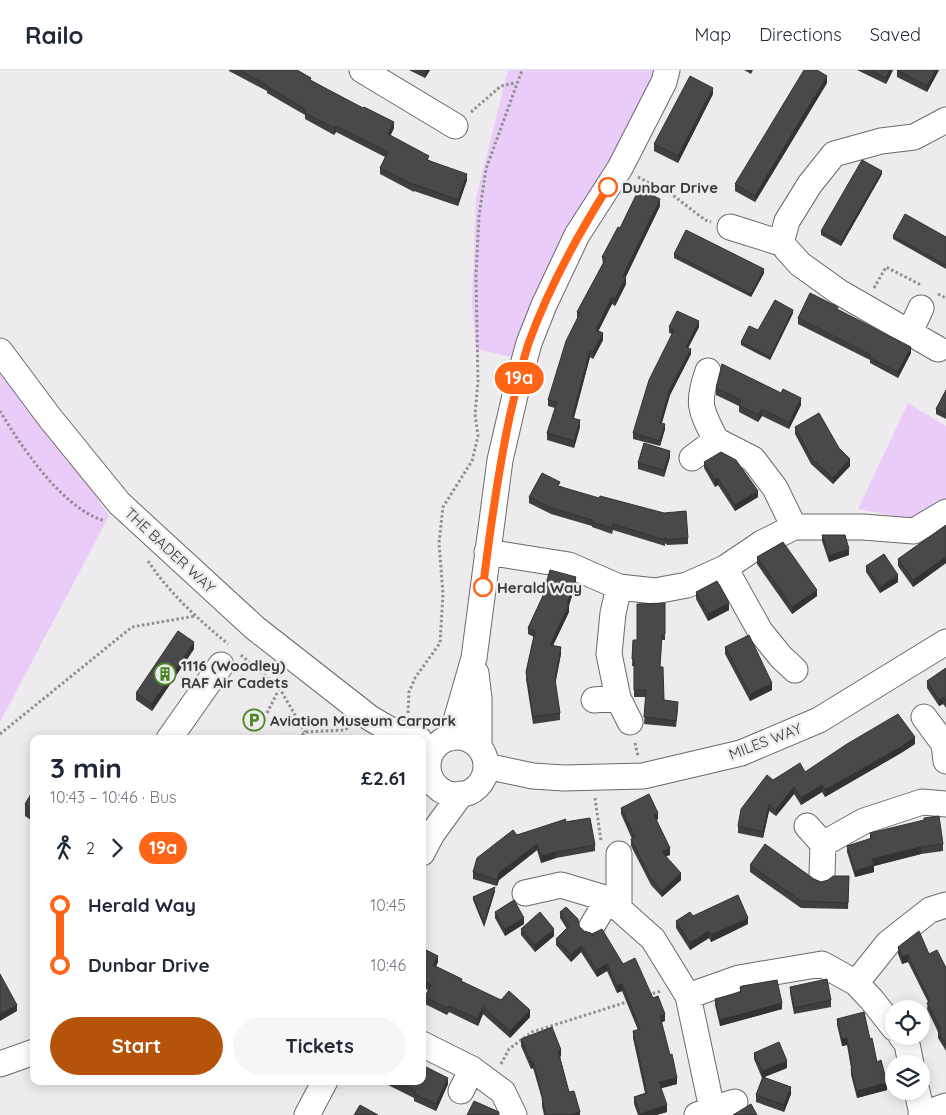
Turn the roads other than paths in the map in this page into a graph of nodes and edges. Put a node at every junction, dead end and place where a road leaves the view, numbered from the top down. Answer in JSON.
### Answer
{"nodes":[{"id":1,"x":362,"y":70,"type":"edge"},
{"id":2,"x":667,"y":70,"type":"edge"},
{"id":3,"x":946,"y":120,"type":"edge"},
{"id":4,"x":455,"y":126,"type":"road end"},
{"id":5,"x":730,"y":227,"type":"road end"},
{"id":6,"x":781,"y":243,"type":"junction"},
{"id":7,"x":929,"y":297,"type":"road end"},
{"id":8,"x":910,"y":334,"type":"junction"},
{"id":9,"x":938,"y":349,"type":"dead end"},
{"id":10,"x":0,"y":351,"type":"edge"},
{"id":11,"x":708,"y":371,"type":"dead end"},
{"id":12,"x":716,"y":440,"type":"junction"},
{"id":13,"x":692,"y":458,"type":"dead end"},
{"id":14,"x":946,"y":512,"type":"edge"},
{"id":15,"x":794,"y":527,"type":"junction"},
{"id":16,"x":487,"y":552,"type":"junction"},
{"id":17,"x":725,"y":568,"type":"junction"},
{"id":18,"x":619,"y":587,"type":"junction"},
{"id":19,"x":946,"y":642,"type":"edge"},
{"id":20,"x":231,"y":656,"type":"road end"},
{"id":21,"x":474,"y":658,"type":"junction"},
{"id":22,"x":794,"y":670,"type":"dead end"},
{"id":23,"x":924,"y":717,"type":"dead end"},
{"id":24,"x":363,"y":721,"type":"junction"},
{"id":25,"x":630,"y":722,"type":"road end"},
{"id":26,"x":172,"y":735,"type":"edge"},
{"id":27,"x":385,"y":735,"type":"edge"},
{"id":28,"x":422,"y":735,"type":"edge"},
{"id":29,"x":427,"y":736,"type":"edge"},
{"id":30,"x":482,"y":757,"type":"junction"},
{"id":31,"x":946,"y":761,"type":"edge"},
{"id":32,"x":428,"y":772,"type":"edge"},
{"id":33,"x":564,"y":778,"type":"junction"},
{"id":34,"x":468,"y":792,"type":"junction"},
{"id":35,"x":426,"y":799,"type":"edge"},
{"id":36,"x":946,"y":804,"type":"edge"},
{"id":37,"x":426,"y":845,"type":"edge"},
{"id":38,"x":610,"y":848,"type":"road end"},
{"id":39,"x":822,"y":874,"type":"dead end"},
{"id":40,"x":525,"y":893,"type":"dead end"},
{"id":41,"x":613,"y":904,"type":"junction"},
{"id":42,"x":946,"y":905,"type":"edge"},
{"id":43,"x":592,"y":926,"type":"dead end"},
{"id":44,"x":856,"y":983,"type":"junction"},
{"id":45,"x":684,"y":990,"type":"junction"},
{"id":46,"x":885,"y":1017,"type":"edge"},
{"id":47,"x":426,"y":1046,"type":"edge"},
{"id":48,"x":30,"y":1053,"type":"edge"},
{"id":49,"x":0,"y":1064,"type":"edge"},
{"id":50,"x":481,"y":1076,"type":"junction"},
{"id":51,"x":323,"y":1085,"type":"edge"},
{"id":52,"x":461,"y":1091,"type":"dead end"},
{"id":53,"x":946,"y":1106,"type":"edge"},
{"id":54,"x":920,"y":1107,"type":"edge"},
{"id":55,"x":715,"y":1109,"type":"edge"},
{"id":56,"x":307,"y":1115,"type":"edge"},
{"id":57,"x":514,"y":1115,"type":"edge"}],
"edges":[{"from":1,"to":4,"type":"street"},
{"from":2,"to":16,"type":"street"},
{"from":3,"to":6,"type":"street"},
{"from":5,"to":6,"type":"street"},
{"from":6,"to":8,"type":"street"},
{"from":7,"to":8,"type":"street"},
{"from":8,"to":9,"type":"street"},
{"from":10,"to":24,"type":"street","name":"THE BADER WAY"},
{"from":11,"to":12,"type":"street"},
{"from":12,"to":13,"type":"street"},
{"from":12,"to":15,"type":"street"},
{"from":14,"to":15,"type":"street"},
{"from":15,"to":17,"type":"street"},
{"from":16,"to":18,"type":"street"},
{"from":16,"to":21,"type":"street"},
{"from":17,"to":18,"type":"street"},
{"from":17,"to":22,"type":"street"},
{"from":18,"to":25,"type":"street"},
{"from":19,"to":33,"type":"street","name":"MILES WAY"},
{"from":20,"to":26,"type":"street"},
{"from":21,"to":29,"type":"street"},
{"from":21,"to":30,"type":"street"},
{"from":23,"to":31,"type":"street"},
{"from":24,"to":27,"type":"street","name":"THE BADER WAY"},
{"from":24,"to":28,"type":"street","name":"THE BADER WAY"},
{"from":29,"to":30,"type":"street"},
{"from":29,"to":32,"type":"street"},
{"from":30,"to":33,"type":"street","name":"MILES WAY"},
{"from":30,"to":34,"type":"street"},
{"from":32,"to":34,"type":"street"},
{"from":32,"to":35,"type":"street"},
{"from":33,"to":34,"type":"street","name":"MILES WAY"},
{"from":34,"to":37,"type":"street"},
{"from":36,"to":39,"type":"street"},
{"from":38,"to":41,"type":"street"},
{"from":40,"to":41,"type":"street"},
{"from":41,"to":43,"type":"street"},
{"from":41,"to":45,"type":"street"},
{"from":42,"to":44,"type":"street"},
{"from":44,"to":45,"type":"street"},
{"from":44,"to":46,"type":"street"},
{"from":45,"to":55,"type":"street"},
{"from":47,"to":50,"type":"street"},
{"from":48,"to":49,"type":"street"},
{"from":50,"to":52,"type":"street"},
{"from":50,"to":57,"type":"street"},
{"from":51,"to":56,"type":"street"},
{"from":53,"to":54,"type":"street"}]}
